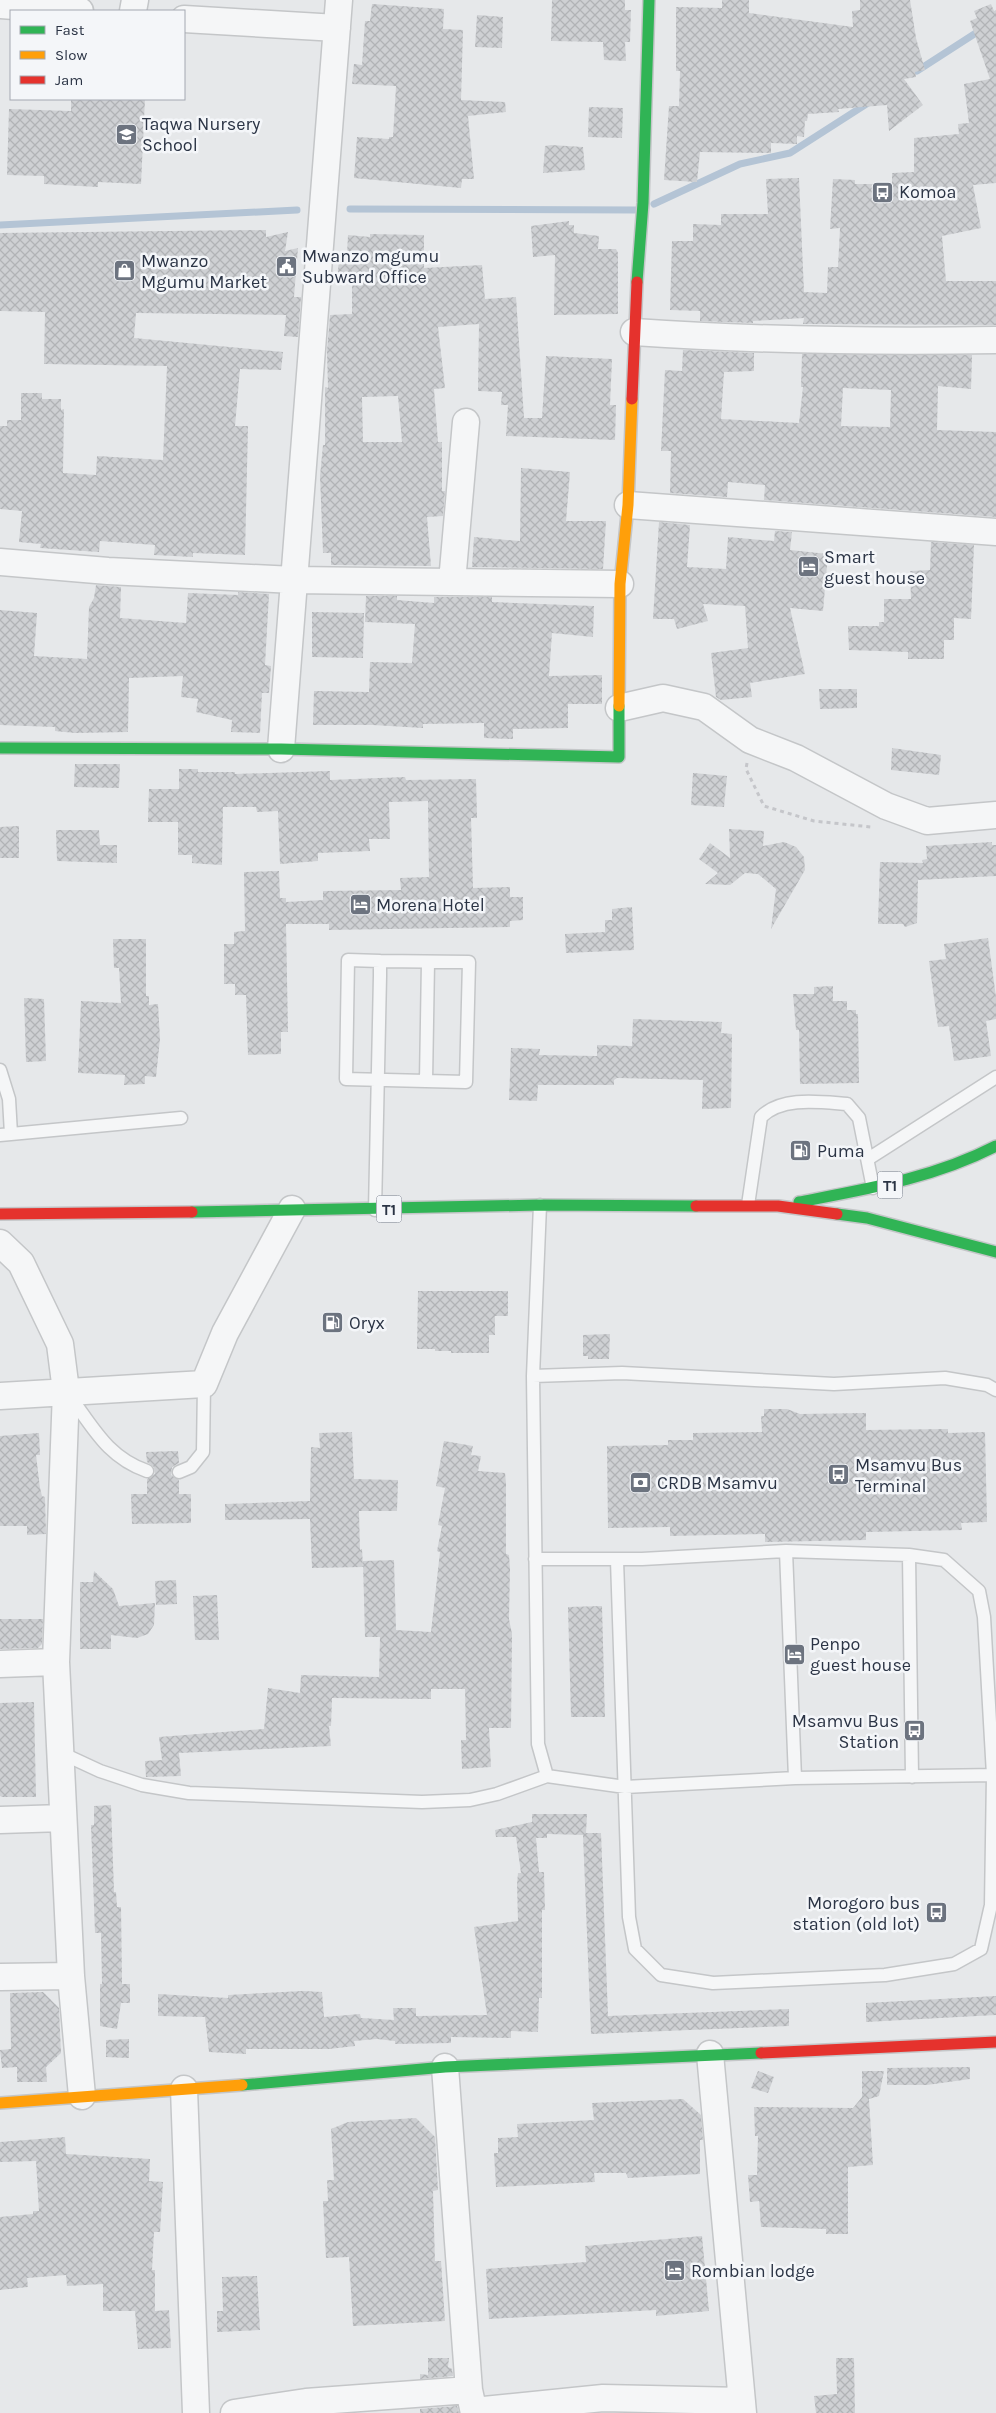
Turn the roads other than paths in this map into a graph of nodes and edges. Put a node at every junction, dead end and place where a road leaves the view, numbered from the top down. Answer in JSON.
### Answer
{"nodes":[{"id":1,"x":339,"y":0,"type":"edge"},
{"id":2,"x":649,"y":0,"type":"edge"},
{"id":3,"x":0,"y":5,"type":"edge"},
{"id":4,"x":67,"y":10,"type":"edge"},
{"id":5,"x":185,"y":18,"type":"edge"},
{"id":6,"x":338,"y":28,"type":"junction"},
{"id":7,"x":634,"y":332,"type":"junction"},
{"id":8,"x":996,"y":340,"type":"edge"},
{"id":9,"x":466,"y":422,"type":"dead end"},
{"id":10,"x":628,"y":505,"type":"junction"},
{"id":11,"x":996,"y":532,"type":"edge"},
{"id":12,"x":0,"y":562,"type":"edge"},
{"id":13,"x":294,"y":580,"type":"junction"},
{"id":14,"x":452,"y":582,"type":"junction"},
{"id":15,"x":620,"y":584,"type":"junction"},
{"id":16,"x":619,"y":708,"type":"junction"},
{"id":17,"x":0,"y":748,"type":"edge"},
{"id":18,"x":281,"y":749,"type":"junction"},
{"id":19,"x":996,"y":815,"type":"edge"},
{"id":20,"x":380,"y":961,"type":"junction"},
{"id":21,"x":428,"y":962,"type":"junction"},
{"id":22,"x":0,"y":1070,"type":"edge"},
{"id":23,"x":996,"y":1076,"type":"edge"},
{"id":24,"x":378,"y":1080,"type":"junction"},
{"id":25,"x":426,"y":1081,"type":"junction"},
{"id":26,"x":181,"y":1118,"type":"dead end"},
{"id":27,"x":5,"y":1135,"type":"edge"},
{"id":28,"x":996,"y":1146,"type":"edge"},
{"id":29,"x":868,"y":1159,"type":"junction"},
{"id":30,"x":873,"y":1188,"type":"junction"},
{"id":31,"x":540,"y":1204,"type":"junction"},
{"id":32,"x":748,"y":1206,"type":"junction"},
{"id":33,"x":778,"y":1206,"type":"junction"},
{"id":34,"x":292,"y":1209,"type":"junction"},
{"id":35,"x":375,"y":1210,"type":"junction"},
{"id":36,"x":0,"y":1214,"type":"edge"},
{"id":37,"x":0,"y":1243,"type":"edge"},
{"id":38,"x":996,"y":1252,"type":"edge"},
{"id":39,"x":533,"y":1376,"type":"junction"},
{"id":40,"x":204,"y":1384,"type":"junction"},
{"id":41,"x":996,"y":1390,"type":"edge"},
{"id":42,"x":66,"y":1391,"type":"junction"},
{"id":43,"x":0,"y":1396,"type":"edge"},
{"id":44,"x":147,"y":1471,"type":"dead end"},
{"id":45,"x":179,"y":1472,"type":"dead end"},
{"id":46,"x":786,"y":1551,"type":"junction"},
{"id":47,"x":909,"y":1555,"type":"junction"},
{"id":48,"x":535,"y":1559,"type":"junction"},
{"id":49,"x":617,"y":1560,"type":"junction"},
{"id":50,"x":56,"y":1662,"type":"junction"},
{"id":51,"x":0,"y":1664,"type":"edge"},
{"id":52,"x":59,"y":1752,"type":"junction"},
{"id":53,"x":994,"y":1775,"type":"edge"},
{"id":54,"x":547,"y":1776,"type":"junction"},
{"id":55,"x":912,"y":1777,"type":"junction"},
{"id":56,"x":796,"y":1778,"type":"junction"},
{"id":57,"x":625,"y":1787,"type":"junction"},
{"id":58,"x":63,"y":1818,"type":"junction"},
{"id":59,"x":0,"y":1820,"type":"edge"},
{"id":60,"x":71,"y":1976,"type":"junction"},
{"id":61,"x":0,"y":1977,"type":"edge"},
{"id":62,"x":996,"y":2042,"type":"edge"},
{"id":63,"x":710,"y":2054,"type":"junction"},
{"id":64,"x":445,"y":2067,"type":"junction"},
{"id":65,"x":184,"y":2089,"type":"junction"},
{"id":66,"x":82,"y":2096,"type":"junction"},
{"id":67,"x":0,"y":2103,"type":"edge"},
{"id":68,"x":473,"y":2405,"type":"edge"},
{"id":69,"x":743,"y":2407,"type":"edge"},
{"id":70,"x":196,"y":2413,"type":"edge"},
{"id":71,"x":234,"y":2413,"type":"edge"}],
"edges":[{"from":1,"to":6,"type":"street"},
{"from":2,"to":7,"type":"main road"},
{"from":3,"to":4,"type":"street"},
{"from":5,"to":6,"type":"street"},
{"from":6,"to":13,"type":"street"},
{"from":7,"to":8,"type":"street"},
{"from":7,"to":10,"type":"main road"},
{"from":9,"to":14,"type":"street"},
{"from":10,"to":11,"type":"street"},
{"from":10,"to":15,"type":"main road"},
{"from":12,"to":13,"type":"street"},
{"from":13,"to":14,"type":"street"},
{"from":13,"to":18,"type":"street"},
{"from":14,"to":15,"type":"street"},
{"from":15,"to":16,"type":"main road"},
{"from":16,"to":18,"type":"main road"},
{"from":16,"to":19,"type":"street"},
{"from":17,"to":18,"type":"main road"},
{"from":20,"to":21,"type":"lane"},
{"from":20,"to":24,"type":"lane"},
{"from":20,"to":24,"type":"lane"},
{"from":21,"to":25,"type":"lane"},
{"from":21,"to":25,"type":"lane"},
{"from":22,"to":27,"type":"lane"},
{"from":23,"to":29,"type":"lane"},
{"from":24,"to":25,"type":"lane"},
{"from":24,"to":35,"type":"lane"},
{"from":26,"to":27,"type":"lane"},
{"from":28,"to":30,"type":"main road","number":"T1"},
{"from":29,"to":30,"type":"lane"},
{"from":29,"to":32,"type":"lane"},
{"from":30,"to":33,"type":"main road","number":"T1"},
{"from":31,"to":32,"type":"main road","number":"T1"},
{"from":31,"to":35,"type":"main road","number":"T1"},
{"from":31,"to":39,"type":"lane"},
{"from":32,"to":33,"type":"main road","number":"T1"},
{"from":33,"to":38,"type":"main road","number":"T1"},
{"from":34,"to":35,"type":"main road","number":"T1"},
{"from":34,"to":36,"type":"main road","number":"T1"},
{"from":34,"to":40,"type":"street"},
{"from":37,"to":42,"type":"street"},
{"from":39,"to":41,"type":"lane"},
{"from":39,"to":48,"type":"lane"},
{"from":40,"to":42,"type":"street"},
{"from":40,"to":45,"type":"lane"},
{"from":42,"to":43,"type":"street"},
{"from":42,"to":44,"type":"lane"},
{"from":42,"to":50,"type":"street"},
{"from":46,"to":47,"type":"lane"},
{"from":46,"to":49,"type":"lane"},
{"from":46,"to":56,"type":"lane"},
{"from":47,"to":53,"type":"lane"},
{"from":47,"to":55,"type":"lane"},
{"from":48,"to":49,"type":"lane"},
{"from":48,"to":54,"type":"lane"},
{"from":49,"to":57,"type":"lane"},
{"from":50,"to":51,"type":"street"},
{"from":50,"to":52,"type":"street"},
{"from":52,"to":54,"type":"lane"},
{"from":52,"to":58,"type":"street"},
{"from":53,"to":55,"type":"lane"},
{"from":53,"to":57,"type":"lane"},
{"from":54,"to":57,"type":"lane"},
{"from":55,"to":56,"type":"lane"},
{"from":56,"to":57,"type":"lane"},
{"from":58,"to":59,"type":"street"},
{"from":58,"to":60,"type":"street"},
{"from":60,"to":61,"type":"street"},
{"from":60,"to":66,"type":"street"},
{"from":62,"to":63,"type":"main road"},
{"from":63,"to":64,"type":"main road"},
{"from":63,"to":69,"type":"street"},
{"from":64,"to":65,"type":"main road"},
{"from":64,"to":68,"type":"street"},
{"from":65,"to":66,"type":"main road"},
{"from":65,"to":70,"type":"street"},
{"from":66,"to":67,"type":"main road"},
{"from":68,"to":69,"type":"street"},
{"from":68,"to":71,"type":"street"}]}
